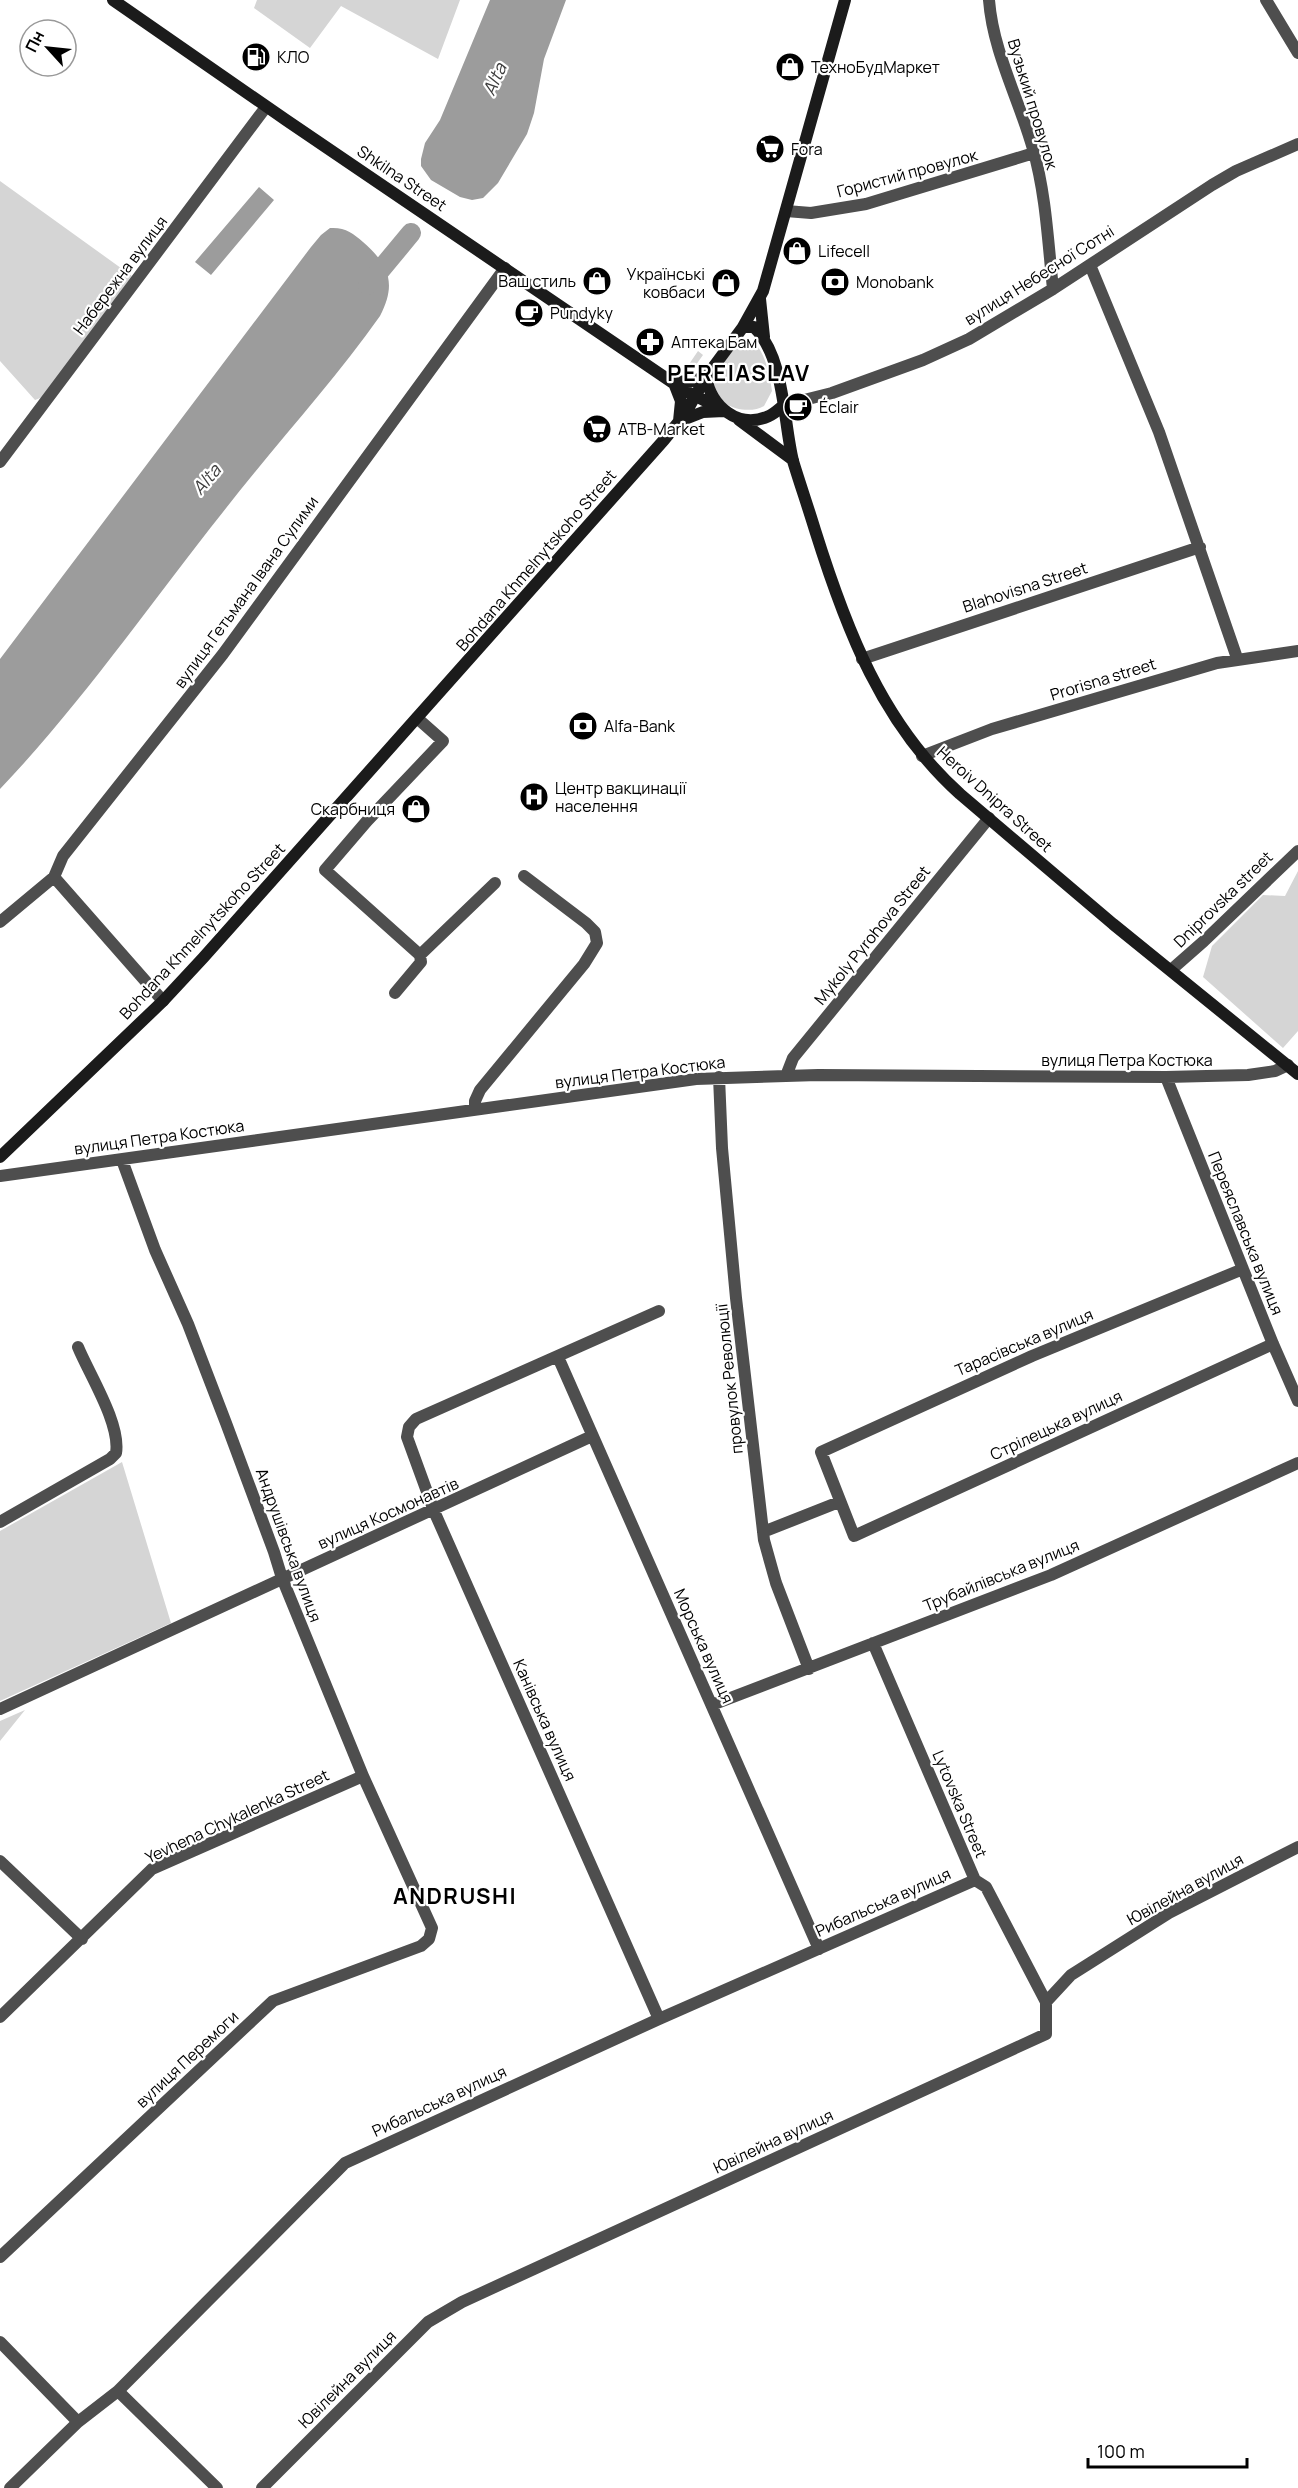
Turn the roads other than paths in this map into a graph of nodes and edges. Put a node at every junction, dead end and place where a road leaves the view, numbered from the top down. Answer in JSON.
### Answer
{"nodes":[{"id":1,"x":113,"y":0,"type":"edge"},
{"id":2,"x":845,"y":0,"type":"edge"},
{"id":3,"x":989,"y":0,"type":"edge"},
{"id":4,"x":1266,"y":0,"type":"edge"},
{"id":5,"x":1298,"y":53,"type":"edge"},
{"id":6,"x":266,"y":107,"type":"junction"},
{"id":7,"x":1298,"y":144,"type":"edge"},
{"id":8,"x":1034,"y":153,"type":"junction"},
{"id":9,"x":786,"y":211,"type":"junction"},
{"id":10,"x":1090,"y":265,"type":"junction"},
{"id":11,"x":505,"y":268,"type":"junction"},
{"id":12,"x":1053,"y":290,"type":"junction"},
{"id":13,"x":760,"y":299,"type":"junction"},
{"id":14,"x":743,"y":327,"type":"junction"},
{"id":15,"x":764,"y":337,"type":"junction"},
{"id":16,"x":705,"y":377,"type":"junction"},
{"id":17,"x":673,"y":382,"type":"junction"},
{"id":18,"x":696,"y":397,"type":"junction"},
{"id":19,"x":784,"y":405,"type":"junction"},
{"id":20,"x":725,"y":411,"type":"junction"},
{"id":21,"x":738,"y":419,"type":"junction"},
{"id":22,"x":678,"y":422,"type":"junction"},
{"id":23,"x":793,"y":460,"type":"junction"},
{"id":24,"x":0,"y":462,"type":"edge"},
{"id":25,"x":1200,"y":547,"type":"junction"},
{"id":26,"x":1298,"y":651,"type":"edge"},
{"id":27,"x":1237,"y":658,"type":"junction"},
{"id":28,"x":862,"y":659,"type":"junction"},
{"id":29,"x":417,"y":718,"type":"junction"},
{"id":30,"x":922,"y":756,"type":"junction"},
{"id":31,"x":989,"y":818,"type":"junction"},
{"id":32,"x":1298,"y":851,"type":"edge"},
{"id":33,"x":524,"y":876,"type":"dead end"},
{"id":34,"x":54,"y":877,"type":"junction"},
{"id":35,"x":495,"y":882,"type":"dead end"},
{"id":36,"x":0,"y":922,"type":"edge"},
{"id":37,"x":420,"y":955,"type":"junction"},
{"id":38,"x":1171,"y":970,"type":"junction"},
{"id":39,"x":395,"y":993,"type":"dead end"},
{"id":40,"x":163,"y":1001,"type":"junction"},
{"id":41,"x":1288,"y":1065,"type":"junction"},
{"id":42,"x":1298,"y":1074,"type":"edge"},
{"id":43,"x":786,"y":1076,"type":"junction"},
{"id":44,"x":718,"y":1077,"type":"junction"},
{"id":45,"x":1166,"y":1077,"type":"junction"},
{"id":46,"x":475,"y":1110,"type":"junction"},
{"id":47,"x":0,"y":1156,"type":"edge"},
{"id":48,"x":122,"y":1160,"type":"junction"},
{"id":49,"x":0,"y":1176,"type":"edge"},
{"id":50,"x":1243,"y":1269,"type":"junction"},
{"id":51,"x":659,"y":1311,"type":"dead end"},
{"id":52,"x":1273,"y":1344,"type":"junction"},
{"id":53,"x":78,"y":1347,"type":"dead end"},
{"id":54,"x":558,"y":1357,"type":"junction"},
{"id":55,"x":1298,"y":1401,"type":"edge"},
{"id":56,"x":592,"y":1436,"type":"junction"},
{"id":57,"x":1298,"y":1463,"type":"edge"},
{"id":58,"x":839,"y":1502,"type":"junction"},
{"id":59,"x":434,"y":1511,"type":"junction"},
{"id":60,"x":0,"y":1522,"type":"edge"},
{"id":61,"x":763,"y":1532,"type":"junction"},
{"id":62,"x":282,"y":1578,"type":"junction"},
{"id":63,"x":873,"y":1643,"type":"junction"},
{"id":64,"x":809,"y":1669,"type":"junction"},
{"id":65,"x":712,"y":1705,"type":"junction"},
{"id":66,"x":0,"y":1709,"type":"edge"},
{"id":67,"x":363,"y":1776,"type":"junction"},
{"id":68,"x":1298,"y":1847,"type":"edge"},
{"id":69,"x":0,"y":1861,"type":"edge"},
{"id":70,"x":975,"y":1880,"type":"junction"},
{"id":71,"x":429,"y":1938,"type":"joint"},
{"id":72,"x":82,"y":1939,"type":"junction"},
{"id":73,"x":819,"y":1949,"type":"junction"},
{"id":74,"x":1046,"y":2002,"type":"junction"},
{"id":75,"x":0,"y":2017,"type":"edge"},
{"id":76,"x":658,"y":2019,"type":"junction"},
{"id":77,"x":0,"y":2257,"type":"edge"},
{"id":78,"x":0,"y":2342,"type":"edge"},
{"id":79,"x":117,"y":2391,"type":"junction"},
{"id":80,"x":78,"y":2422,"type":"junction"},
{"id":81,"x":10,"y":2488,"type":"edge"},
{"id":82,"x":217,"y":2488,"type":"edge"},
{"id":83,"x":262,"y":2488,"type":"edge"}],
"edges":[{"from":1,"to":6,"type":"main road","name":"Shkilna Street"},
{"from":2,"to":9,"type":"main road"},
{"from":3,"to":8,"type":"street","name":"Вузький провулок"},
{"from":4,"to":5,"type":"street"},
{"from":6,"to":11,"type":"main road","name":"Shkilna Street"},
{"from":6,"to":24,"type":"street","name":"Набережна вулиця"},
{"from":7,"to":10,"type":"street","name":"вулиця Небесної Сотні"},
{"from":8,"to":9,"type":"street","name":"Гористий провулок"},
{"from":8,"to":12,"type":"street","name":"Вузький провулок"},
{"from":9,"to":13,"type":"main road"},
{"from":10,"to":12,"type":"street","name":"вулиця Небесної Сотні"},
{"from":10,"to":25,"type":"street"},
{"from":11,"to":17,"type":"main road","name":"Shkilna Street"},
{"from":11,"to":34,"type":"street","name":"вулиця Гетьмана Івана Сулими"},
{"from":12,"to":19,"type":"street","name":"вулиця Небесної Сотні"},
{"from":13,"to":14,"type":"main road"},
{"from":13,"to":15,"type":"main road"},
{"from":14,"to":15,"type":"main road"},
{"from":14,"to":16,"type":"main road","name":"Bohdana Khmelnytskoho Street"},
{"from":15,"to":19,"type":"main road","name":"Heroiv Dnipra Street"},
{"from":16,"to":17,"type":"main road"},
{"from":16,"to":18,"type":"main road","name":"Bohdana Khmelnytskoho Street"},
{"from":16,"to":20,"type":"main road"},
{"from":17,"to":18,"type":"main road","name":"Shkilna Street"},
{"from":17,"to":22,"type":"main road"},
{"from":18,"to":20,"type":"main road","name":"Shkilna Street"},
{"from":18,"to":22,"type":"main road","name":"Bohdana Khmelnytskoho Street"},
{"from":19,"to":21,"type":"main road"},
{"from":19,"to":23,"type":"main road","name":"Heroiv Dnipra Street"},
{"from":20,"to":21,"type":"main road","name":"Shkilna Street"},
{"from":20,"to":22,"type":"main road","name":"Bohdana Khmelnytskoho Street"},
{"from":21,"to":23,"type":"main road","name":"Shkilna Street"},
{"from":22,"to":29,"type":"main road","name":"Bohdana Khmelnytskoho Street"},
{"from":23,"to":28,"type":"main road","name":"Heroiv Dnipra Street"},
{"from":25,"to":27,"type":"street"},
{"from":25,"to":28,"type":"street","name":"Blahovisna Street"},
{"from":26,"to":27,"type":"street","name":"Prorisna street"},
{"from":27,"to":30,"type":"street","name":"Prorisna street"},
{"from":28,"to":30,"type":"main road","name":"Heroiv Dnipra Street"},
{"from":29,"to":37,"type":"street"},
{"from":29,"to":40,"type":"main road","name":"Bohdana Khmelnytskoho Street"},
{"from":30,"to":31,"type":"main road","name":"Heroiv Dnipra Street"},
{"from":31,"to":38,"type":"main road","name":"Heroiv Dnipra Street"},
{"from":31,"to":43,"type":"street","name":"Mykoly Pyrohova Street"},
{"from":32,"to":38,"type":"street","name":"Dniprovska street"},
{"from":33,"to":46,"type":"street"},
{"from":34,"to":36,"type":"street","name":"вулиця Гетьмана Івана Сулими"},
{"from":34,"to":40,"type":"street"},
{"from":35,"to":37,"type":"street"},
{"from":37,"to":39,"type":"street"},
{"from":38,"to":41,"type":"main road","name":"Heroiv Dnipra Street"},
{"from":40,"to":47,"type":"main road","name":"Bohdana Khmelnytskoho Street"},
{"from":41,"to":42,"type":"main road","name":"Heroiv Dnipra Street"},
{"from":41,"to":45,"type":"street","name":"вулиця Петра Костюка"},
{"from":43,"to":44,"type":"street","name":"вулиця Петра Костюка"},
{"from":43,"to":45,"type":"street","name":"вулиця Петра Костюка"},
{"from":44,"to":46,"type":"street","name":"вулиця Петра Костюка"},
{"from":44,"to":61,"type":"street","name":"провулок Революції"},
{"from":45,"to":50,"type":"street","name":"Переяславська вулиця"},
{"from":46,"to":48,"type":"street","name":"вулиця Петра Костюка"},
{"from":48,"to":49,"type":"street","name":"вулиця Петра Костюка"},
{"from":48,"to":62,"type":"street","name":"Андрушівська вулиця"},
{"from":50,"to":52,"type":"street","name":"Переяславська вулиця"},
{"from":50,"to":58,"type":"street","name":"Тарасівська вулиця"},
{"from":51,"to":54,"type":"street"},
{"from":52,"to":55,"type":"street","name":"Переяславська вулиця"},
{"from":52,"to":58,"type":"street","name":"Стрілецька вулиця"},
{"from":53,"to":60,"type":"street"},
{"from":54,"to":56,"type":"street","name":"Морська вулиця"},
{"from":54,"to":59,"type":"street","name":"Канівська вулиця"},
{"from":56,"to":59,"type":"street","name":"вулиця Космонавтів"},
{"from":56,"to":65,"type":"street","name":"Морська вулиця"},
{"from":57,"to":63,"type":"street","name":"Трубайлівська вулиця"},
{"from":58,"to":61,"type":"street"},
{"from":59,"to":62,"type":"street","name":"вулиця Космонавтів"},
{"from":59,"to":76,"type":"street","name":"Канівська вулиця"},
{"from":61,"to":64,"type":"street","name":"провулок Революції"},
{"from":62,"to":66,"type":"street","name":"вулиця Космонавтів"},
{"from":62,"to":67,"type":"street","name":"Андрушівська вулиця"},
{"from":63,"to":64,"type":"street","name":"Трубайлівська вулиця"},
{"from":63,"to":70,"type":"street","name":"Lytovska Street"},
{"from":64,"to":65,"type":"street","name":"Трубайлівська вулиця"},
{"from":65,"to":73,"type":"street","name":"Морська вулиця"},
{"from":67,"to":71,"type":"street","name":"Андрушівська вулиця"},
{"from":67,"to":72,"type":"street","name":"Yevhena Chykalenka Street"},
{"from":68,"to":74,"type":"street","name":"Ювілейна вулиця"},
{"from":69,"to":72,"type":"street"},
{"from":70,"to":73,"type":"street","name":"Рибальська вулиця"},
{"from":70,"to":74,"type":"street","name":"Lytovska Street"},
{"from":71,"to":77,"type":"street","name":"вулиця Перемоги"},
{"from":72,"to":75,"type":"street","name":"Yevhena Chykalenka Street"},
{"from":73,"to":76,"type":"street","name":"Рибальська вулиця"},
{"from":74,"to":83,"type":"street","name":"Ювілейна вулиця"},
{"from":76,"to":79,"type":"street","name":"Рибальська вулиця"},
{"from":78,"to":80,"type":"street"},
{"from":79,"to":80,"type":"street","name":"Рибальська вулиця"},
{"from":79,"to":82,"type":"street"},
{"from":80,"to":81,"type":"street","name":"Рибальська вулиця"}]}
